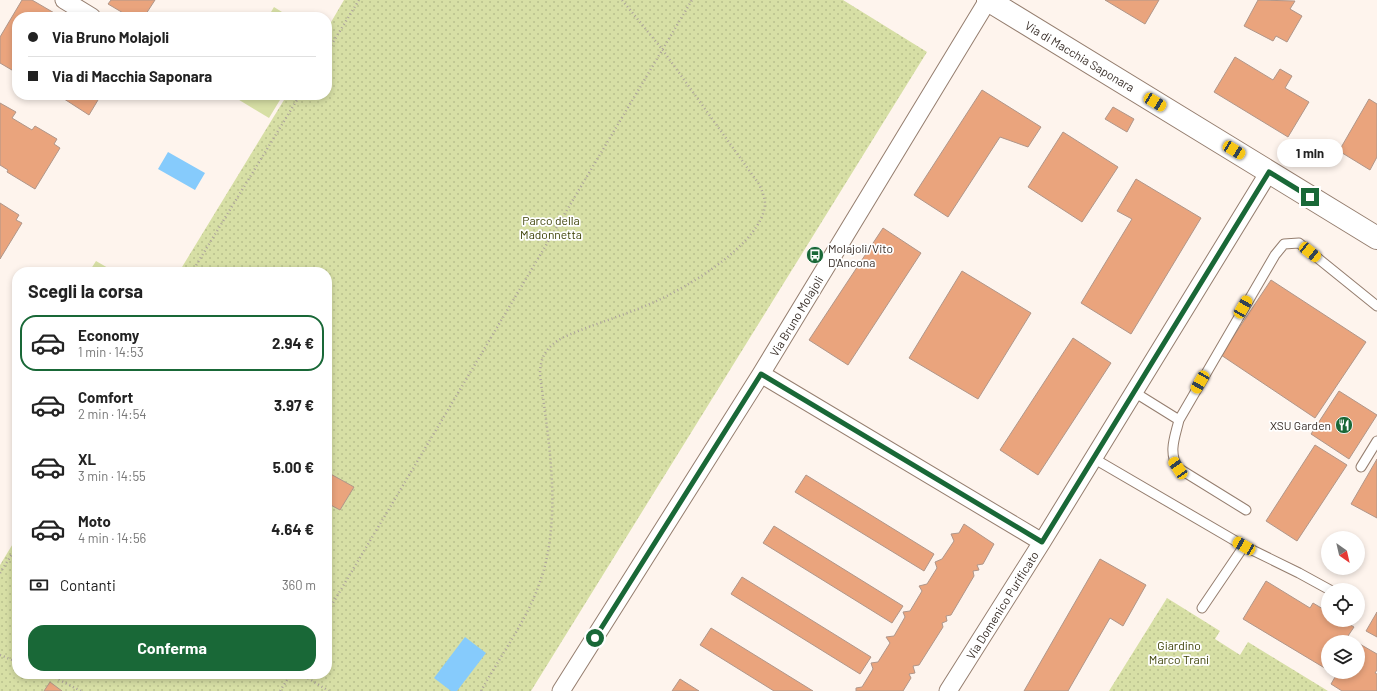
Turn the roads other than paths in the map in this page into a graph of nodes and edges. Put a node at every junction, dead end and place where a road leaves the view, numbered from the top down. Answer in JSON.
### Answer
{"nodes":[{"id":1,"x":64,"y":0,"type":"edge"},
{"id":2,"x":988,"y":0,"type":"edge"},
{"id":3,"x":84,"y":12,"type":"edge"},
{"id":4,"x":1269,"y":172,"type":"junction"},
{"id":5,"x":1377,"y":238,"type":"edge"},
{"id":6,"x":1377,"y":306,"type":"edge"},
{"id":7,"x":761,"y":374,"type":"junction"},
{"id":8,"x":1134,"y":392,"type":"junction"},
{"id":9,"x":1179,"y":420,"type":"junction"},
{"id":10,"x":1377,"y":441,"type":"edge"},
{"id":11,"x":1093,"y":458,"type":"junction"},
{"id":12,"x":1361,"y":467,"type":"dead end"},
{"id":13,"x":1246,"y":510,"type":"dead end"},
{"id":14,"x":1042,"y":542,"type":"junction"},
{"id":15,"x":1244,"y":546,"type":"junction"},
{"id":16,"x":1321,"y":585,"type":"edge"},
{"id":17,"x":1202,"y":608,"type":"dead end"},
{"id":18,"x":561,"y":691,"type":"edge"},
{"id":19,"x":948,"y":691,"type":"edge"}],
"edges":[{"from":1,"to":3,"type":"street"},
{"from":2,"to":4,"type":"street","name":"Via di Macchia Saponara"},
{"from":2,"to":7,"type":"street","name":"Via Bruno Molajoli"},
{"from":4,"to":5,"type":"street","name":"Via di Macchia Saponara"},
{"from":4,"to":8,"type":"street","name":"Via Domenico Purificato"},
{"from":6,"to":9,"type":"lane"},
{"from":7,"to":14,"type":"street"},
{"from":7,"to":18,"type":"street","name":"Via Bruno Molajoli"},
{"from":8,"to":9,"type":"lane"},
{"from":8,"to":11,"type":"street","name":"Via Domenico Purificato"},
{"from":9,"to":13,"type":"lane"},
{"from":10,"to":12,"type":"lane"},
{"from":11,"to":14,"type":"street","name":"Via Domenico Purificato"},
{"from":11,"to":15,"type":"lane"},
{"from":14,"to":19,"type":"street","name":"Via Domenico Purificato"},
{"from":15,"to":16,"type":"lane"},
{"from":15,"to":17,"type":"lane"}]}
